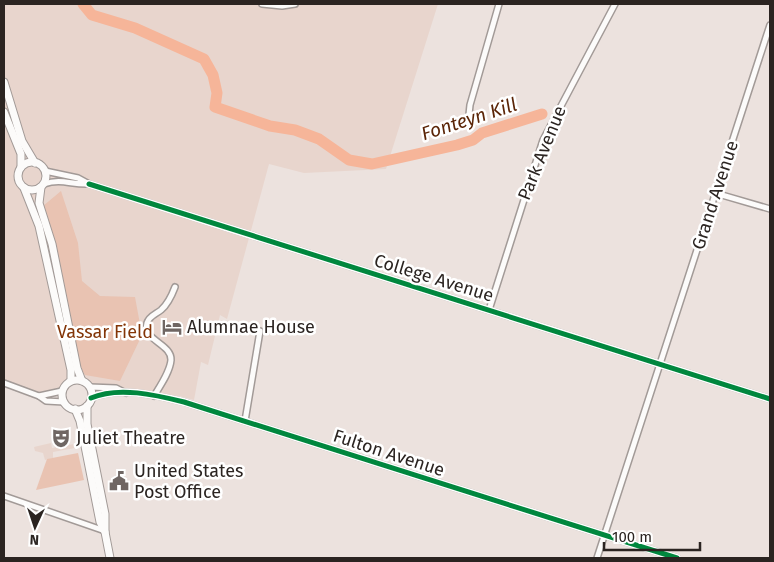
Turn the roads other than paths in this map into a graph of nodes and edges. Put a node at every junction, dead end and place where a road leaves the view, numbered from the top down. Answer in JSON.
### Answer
{"nodes":[{"id":1,"x":262,"y":4,"type":"edge"},
{"id":2,"x":295,"y":4,"type":"edge"},
{"id":3,"x":498,"y":4,"type":"edge"},
{"id":4,"x":615,"y":4,"type":"edge"},
{"id":5,"x":770,"y":25,"type":"edge"},
{"id":6,"x":768,"y":40,"type":"edge"},
{"id":7,"x":4,"y":82,"type":"edge"},
{"id":8,"x":4,"y":112,"type":"edge"},
{"id":9,"x":468,"y":124,"type":"dead end"},
{"id":10,"x":35,"y":163,"type":"junction"},
{"id":11,"x":21,"y":167,"type":"junction"},
{"id":12,"x":45,"y":171,"type":"junction"},
{"id":13,"x":88,"y":184,"type":"junction"},
{"id":14,"x":43,"y":185,"type":"junction"},
{"id":15,"x":24,"y":188,"type":"junction"},
{"id":16,"x":716,"y":193,"type":"junction"},
{"id":17,"x":770,"y":209,"type":"edge"},
{"id":18,"x":175,"y":286,"type":"dead end"},
{"id":19,"x":489,"y":310,"type":"junction"},
{"id":20,"x":260,"y":331,"type":"dead end"},
{"id":21,"x":660,"y":364,"type":"junction"},
{"id":22,"x":71,"y":381,"type":"junction"},
{"id":23,"x":82,"y":381,"type":"junction"},
{"id":24,"x":4,"y":383,"type":"edge"},
{"id":25,"x":90,"y":387,"type":"junction"},
{"id":26,"x":62,"y":391,"type":"junction"},
{"id":27,"x":126,"y":393,"type":"junction"},
{"id":28,"x":39,"y":396,"type":"junction"},
{"id":29,"x":154,"y":396,"type":"junction"},
{"id":30,"x":92,"y":398,"type":"junction"},
{"id":31,"x":770,"y":399,"type":"edge"},
{"id":32,"x":64,"y":402,"type":"junction"},
{"id":33,"x":87,"y":406,"type":"junction"},
{"id":34,"x":75,"y":409,"type":"junction"},
{"id":35,"x":245,"y":421,"type":"junction"},
{"id":36,"x":4,"y":496,"type":"edge"},
{"id":37,"x":105,"y":532,"type":"junction"},
{"id":38,"x":604,"y":535,"type":"junction"},
{"id":39,"x":110,"y":558,"type":"edge"},
{"id":40,"x":597,"y":558,"type":"edge"},
{"id":41,"x":677,"y":558,"type":"edge"}],
"edges":[{"from":1,"to":2,"type":"street"},
{"from":3,"to":9,"type":"street"},
{"from":4,"to":19,"type":"street","name":"Park Avenue"},
{"from":5,"to":6,"type":"street","name":"Grand Avenue"},
{"from":6,"to":16,"type":"street","name":"Grand Avenue"},
{"from":7,"to":10,"type":"main road"},
{"from":8,"to":11,"type":"main road"},
{"from":10,"to":11,"type":"main road"},
{"from":10,"to":12,"type":"main road"},
{"from":11,"to":15,"type":"main road"},
{"from":12,"to":13,"type":"street","name":"College Avenue"},
{"from":12,"to":14,"type":"main road"},
{"from":13,"to":14,"type":"street","name":"College Avenue"},
{"from":13,"to":19,"type":"street","name":"College Avenue"},
{"from":14,"to":15,"type":"main road"},
{"from":14,"to":23,"type":"main road"},
{"from":15,"to":22,"type":"main road"},
{"from":16,"to":17,"type":"street"},
{"from":16,"to":21,"type":"street","name":"Grand Avenue"},
{"from":18,"to":29,"type":"street"},
{"from":19,"to":21,"type":"street","name":"College Avenue"},
{"from":20,"to":35,"type":"street"},
{"from":21,"to":31,"type":"street","name":"College Avenue"},
{"from":21,"to":38,"type":"street","name":"Grand Avenue"},
{"from":22,"to":23,"type":"main road"},
{"from":22,"to":26,"type":"main road"},
{"from":23,"to":25,"type":"main road"},
{"from":24,"to":28,"type":"street"},
{"from":25,"to":27,"type":"street","name":"Fulton Avenue"},
{"from":25,"to":30,"type":"main road"},
{"from":26,"to":28,"type":"street"},
{"from":26,"to":32,"type":"main road"},
{"from":27,"to":29,"type":"street","name":"Fulton Avenue"},
{"from":27,"to":30,"type":"street","name":"Fulton Avenue"},
{"from":28,"to":32,"type":"street"},
{"from":29,"to":35,"type":"street","name":"Fulton Avenue"},
{"from":30,"to":33,"type":"main road"},
{"from":32,"to":34,"type":"main road"},
{"from":33,"to":34,"type":"main road"},
{"from":33,"to":37,"type":"main road"},
{"from":34,"to":37,"type":"main road"},
{"from":35,"to":38,"type":"street","name":"Fulton Avenue"},
{"from":36,"to":37,"type":"street"},
{"from":37,"to":39,"type":"main road"},
{"from":38,"to":40,"type":"street","name":"Grand Avenue"},
{"from":38,"to":41,"type":"street","name":"Fulton Avenue"}]}
